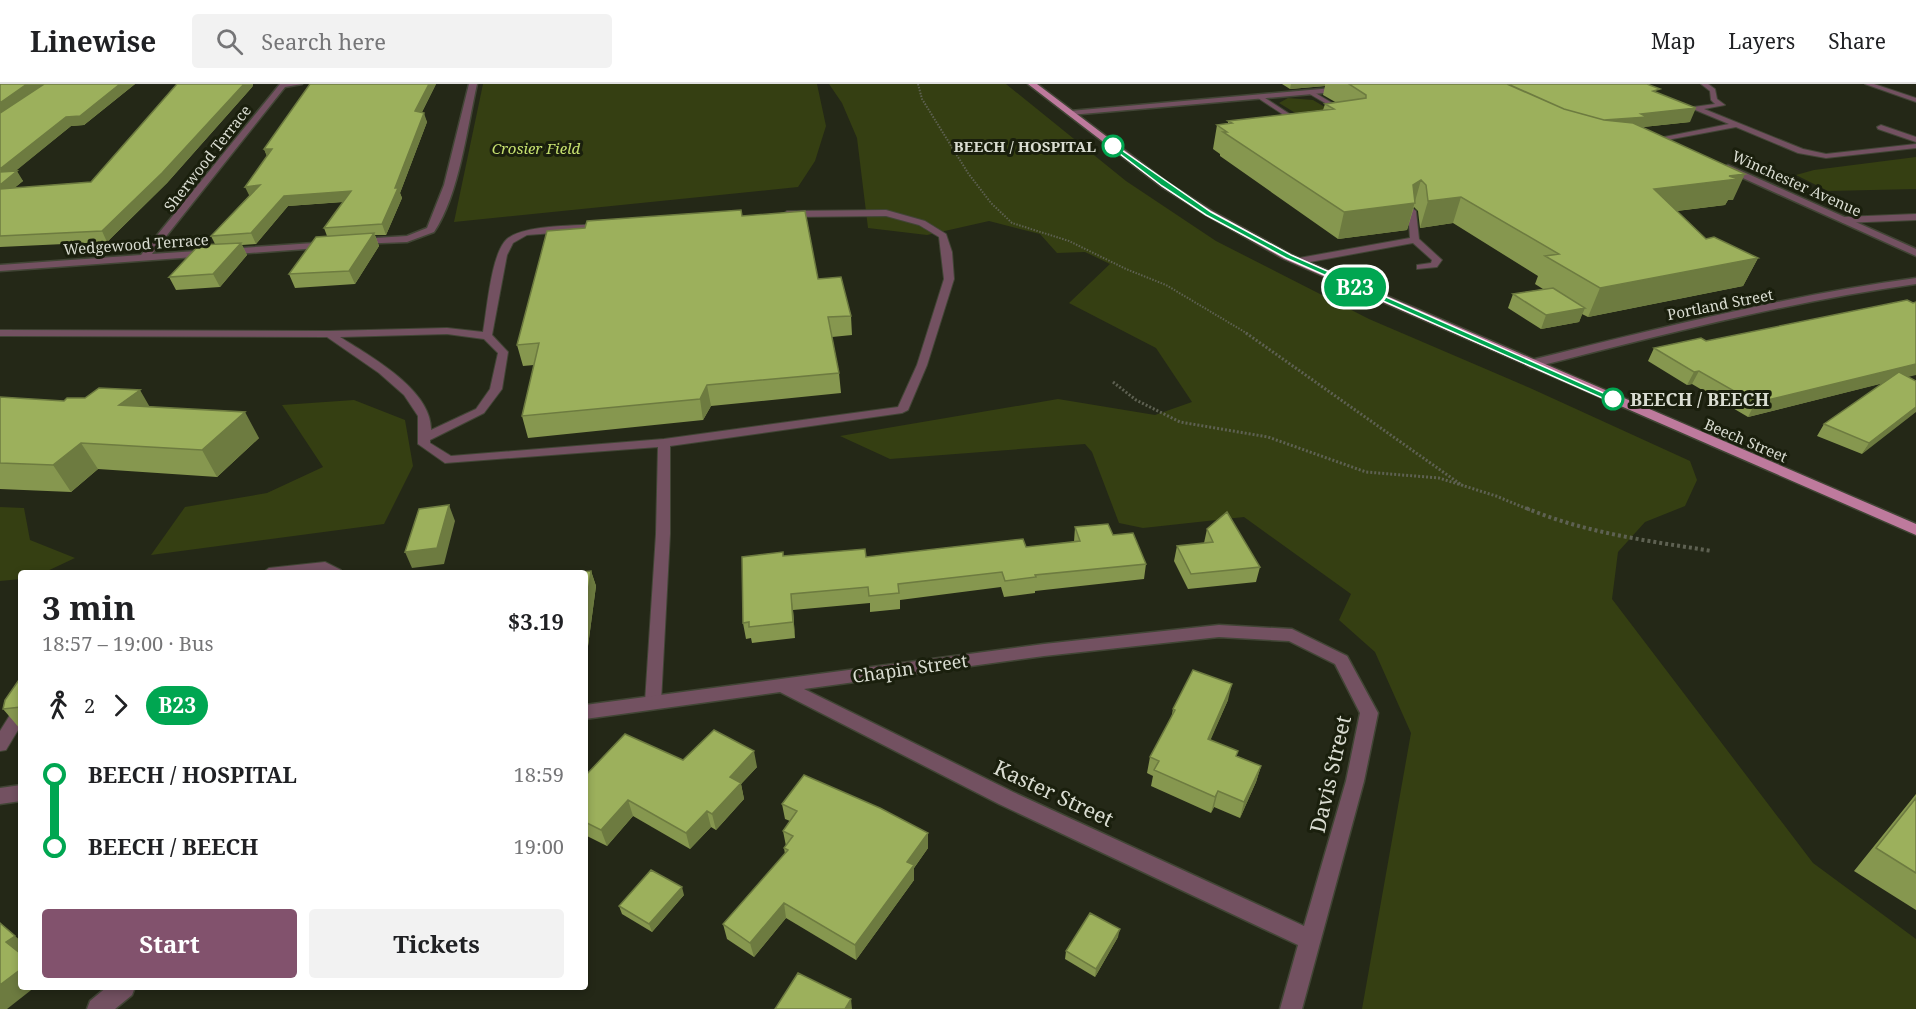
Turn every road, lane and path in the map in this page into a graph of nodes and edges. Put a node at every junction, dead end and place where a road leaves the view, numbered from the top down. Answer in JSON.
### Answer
{"nodes":[{"id":1,"x":298,"y":84,"type":"edge"},
{"id":2,"x":473,"y":84,"type":"edge"},
{"id":3,"x":918,"y":84,"type":"edge"},
{"id":4,"x":1032,"y":84,"type":"edge"},
{"id":5,"x":1704,"y":84,"type":"edge"},
{"id":6,"x":1868,"y":84,"type":"edge"},
{"id":7,"x":1350,"y":88,"type":"edge"},
{"id":8,"x":1310,"y":92,"type":"junction"},
{"id":9,"x":1260,"y":97,"type":"junction"},
{"id":10,"x":1916,"y":100,"type":"edge"},
{"id":11,"x":1345,"y":112,"type":"junction"},
{"id":12,"x":1070,"y":113,"type":"junction"},
{"id":13,"x":1334,"y":113,"type":"edge"},
{"id":14,"x":1302,"y":117,"type":"edge"},
{"id":15,"x":1291,"y":118,"type":"junction"},
{"id":16,"x":1341,"y":122,"type":"edge"},
{"id":17,"x":1737,"y":125,"type":"junction"},
{"id":18,"x":1309,"y":126,"type":"edge"},
{"id":19,"x":1881,"y":127,"type":"dead end"},
{"id":20,"x":1916,"y":140,"type":"edge"},
{"id":21,"x":1664,"y":141,"type":"junction"},
{"id":22,"x":1641,"y":142,"type":"edge"},
{"id":23,"x":1916,"y":146,"type":"edge"},
{"id":24,"x":1680,"y":149,"type":"edge"},
{"id":25,"x":1715,"y":162,"type":"edge"},
{"id":26,"x":1412,"y":211,"type":"edge"},
{"id":27,"x":779,"y":214,"type":"edge"},
{"id":28,"x":1916,"y":217,"type":"edge"},
{"id":29,"x":1900,"y":218,"type":"junction"},
{"id":30,"x":1843,"y":220,"type":"junction"},
{"id":31,"x":612,"y":226,"type":"edge"},
{"id":32,"x":1916,"y":226,"type":"edge"},
{"id":33,"x":1415,"y":240,"type":"junction"},
{"id":34,"x":1916,"y":253,"type":"edge"},
{"id":35,"x":143,"y":259,"type":"junction"},
{"id":36,"x":1299,"y":261,"type":"junction"},
{"id":37,"x":1420,"y":267,"type":"dead end"},
{"id":38,"x":0,"y":268,"type":"edge"},
{"id":39,"x":1916,"y":281,"type":"edge"},
{"id":40,"x":0,"y":333,"type":"edge"},
{"id":41,"x":329,"y":334,"type":"junction"},
{"id":42,"x":487,"y":336,"type":"junction"},
{"id":43,"x":1531,"y":364,"type":"junction"},
{"id":44,"x":1113,"y":382,"type":"dead end"},
{"id":45,"x":425,"y":438,"type":"junction"},
{"id":46,"x":664,"y":443,"type":"junction"},
{"id":47,"x":1463,"y":486,"type":"junction"},
{"id":48,"x":1916,"y":530,"type":"edge"},
{"id":49,"x":1712,"y":551,"type":"dead end"},
{"id":50,"x":297,"y":570,"type":"edge"},
{"id":51,"x":330,"y":570,"type":"edge"},
{"id":52,"x":1237,"y":632,"type":"joint"},
{"id":53,"x":781,"y":685,"type":"junction"},
{"id":54,"x":653,"y":702,"type":"junction"},
{"id":55,"x":588,"y":712,"type":"edge"},
{"id":56,"x":18,"y":716,"type":"edge"},
{"id":57,"x":0,"y":745,"type":"edge"},
{"id":58,"x":18,"y":793,"type":"edge"},
{"id":59,"x":0,"y":796,"type":"edge"},
{"id":60,"x":1309,"y":939,"type":"junction"},
{"id":61,"x":120,"y":990,"type":"edge"},
{"id":62,"x":98,"y":1009,"type":"edge"},
{"id":63,"x":1291,"y":1009,"type":"edge"}],
"edges":[{"from":1,"to":35,"type":"street","name":"Sherwood Terrace"},
{"from":2,"to":35,"type":"street","name":"Wedgewood Terrace"},
{"from":3,"to":47,"type":"path"},
{"from":4,"to":12,"type":"main road","name":"Beech Street"},
{"from":5,"to":17,"type":"lane"},
{"from":6,"to":10,"type":"lane"},
{"from":7,"to":8,"type":"street"},
{"from":8,"to":9,"type":"street"},
{"from":8,"to":11,"type":"lane"},
{"from":9,"to":12,"type":"street"},
{"from":9,"to":15,"type":"lane"},
{"from":11,"to":13,"type":"lane"},
{"from":11,"to":16,"type":"lane"},
{"from":12,"to":36,"type":"main road","name":"Beech Street"},
{"from":14,"to":15,"type":"lane"},
{"from":15,"to":18,"type":"lane"},
{"from":17,"to":21,"type":"lane"},
{"from":17,"to":23,"type":"lane"},
{"from":19,"to":20,"type":"lane"},
{"from":21,"to":22,"type":"lane"},
{"from":21,"to":24,"type":"street"},
{"from":25,"to":30,"type":"street","name":"Winchester Avenue"},
{"from":26,"to":33,"type":"lane"},
{"from":27,"to":46,"type":"lane"},
{"from":28,"to":29,"type":"lane"},
{"from":29,"to":30,"type":"lane"},
{"from":29,"to":32,"type":"lane"},
{"from":30,"to":34,"type":"street","name":"Winchester Avenue"},
{"from":31,"to":42,"type":"lane"},
{"from":33,"to":36,"type":"lane"},
{"from":33,"to":37,"type":"lane"},
{"from":35,"to":38,"type":"street","name":"Wedgewood Terrace"},
{"from":36,"to":43,"type":"main road","name":"Beech Street"},
{"from":39,"to":43,"type":"street","name":"Portland Street"},
{"from":40,"to":41,"type":"lane"},
{"from":41,"to":42,"type":"lane"},
{"from":41,"to":45,"type":"lane"},
{"from":42,"to":45,"type":"lane"},
{"from":43,"to":48,"type":"main road","name":"Beech Street"},
{"from":44,"to":47,"type":"path"},
{"from":45,"to":46,"type":"lane"},
{"from":46,"to":54,"type":"lane"},
{"from":47,"to":49,"type":"path"},
{"from":50,"to":51,"type":"lane"},
{"from":52,"to":53,"type":"street","name":"Chapin Street"},
{"from":52,"to":60,"type":"street","name":"Davis Street"},
{"from":53,"to":54,"type":"street","name":"Chapin Street"},
{"from":53,"to":60,"type":"street","name":"Kaster Street"},
{"from":54,"to":55,"type":"street","name":"Chapin Street"},
{"from":56,"to":57,"type":"lane"},
{"from":58,"to":59,"type":"street"},
{"from":60,"to":63,"type":"street","name":"Davis Street"},
{"from":61,"to":62,"type":"street"}]}
